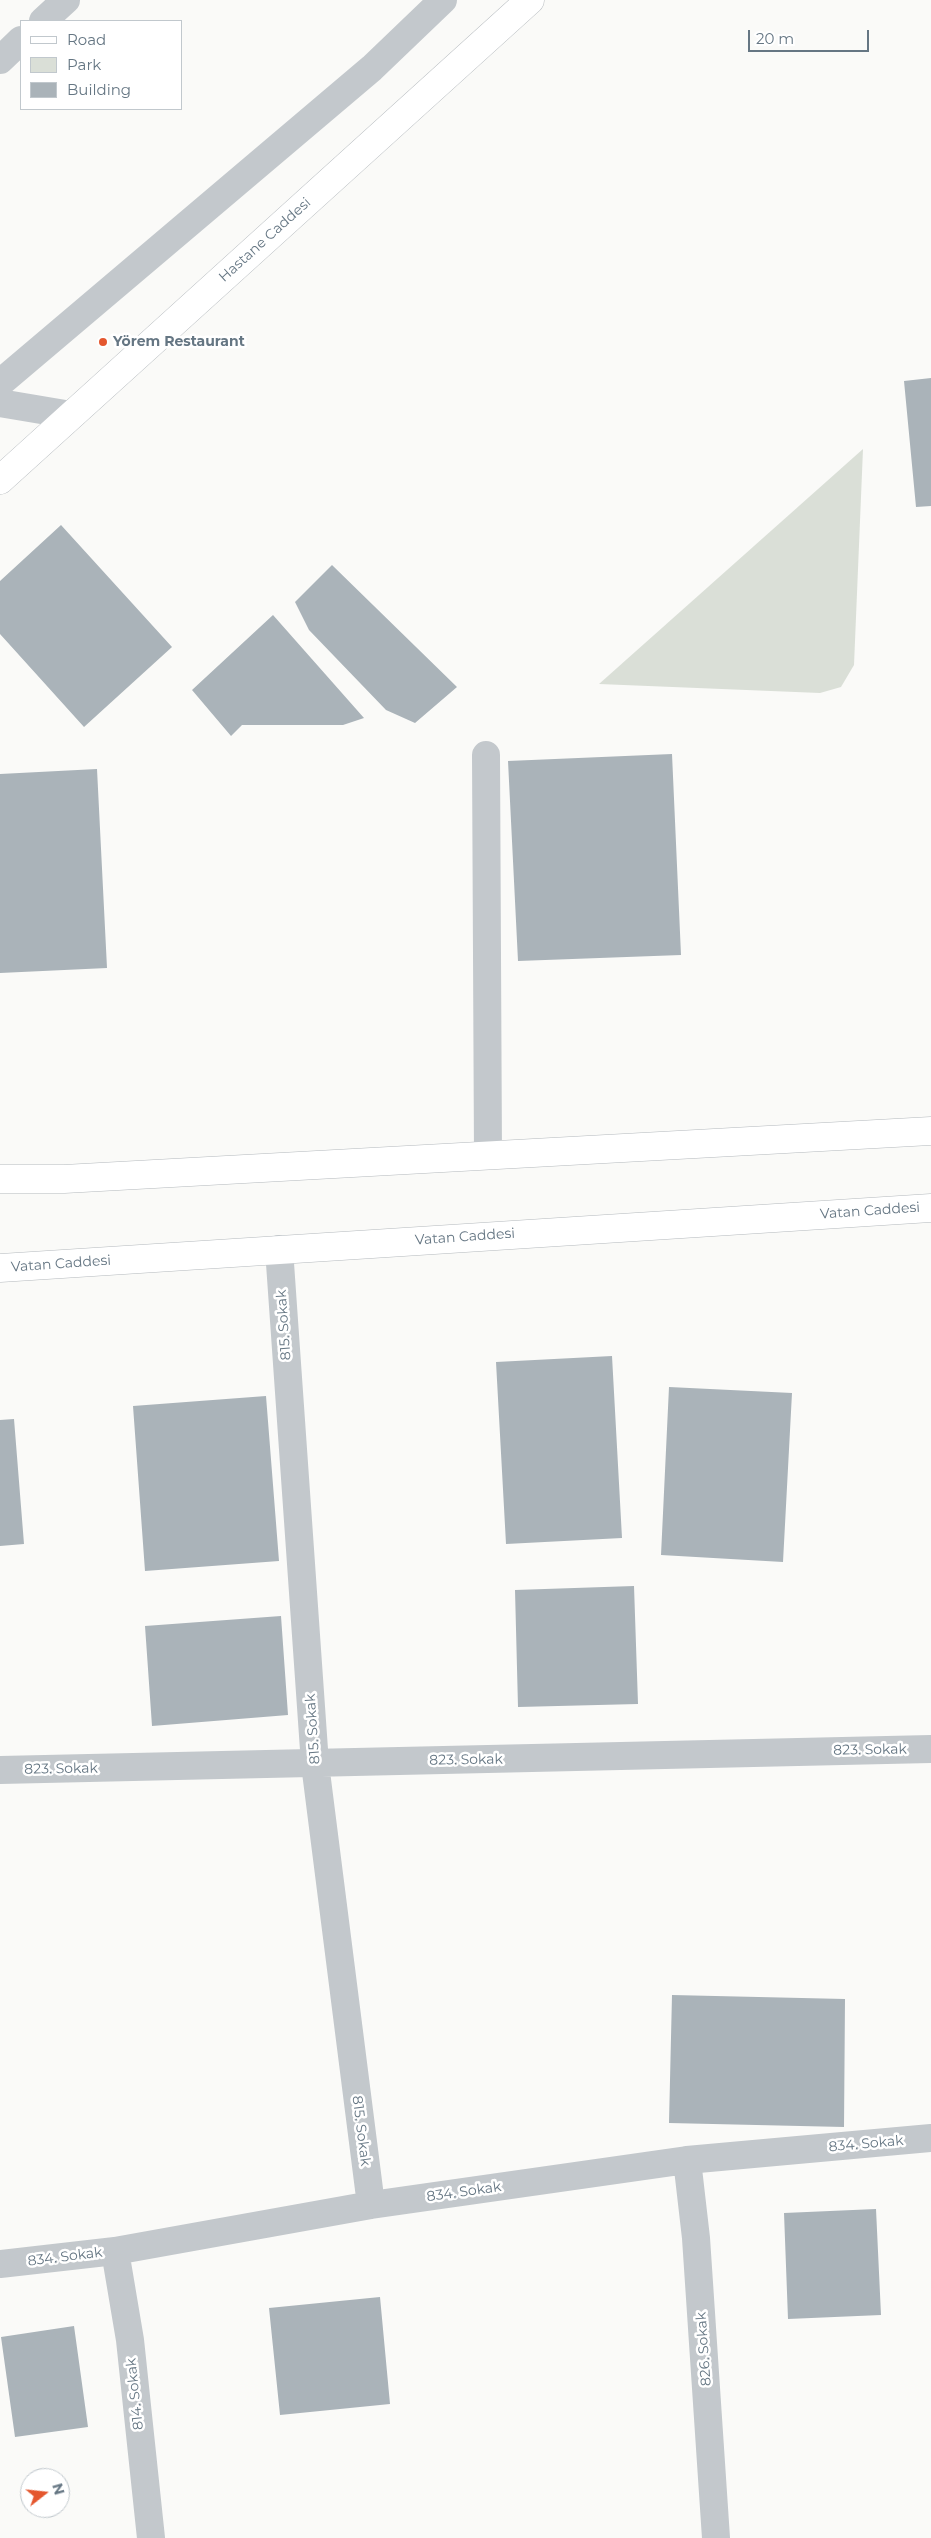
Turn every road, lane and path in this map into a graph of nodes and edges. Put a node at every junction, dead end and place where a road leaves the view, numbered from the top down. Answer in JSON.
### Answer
{"nodes":[{"id":1,"x":66,"y":0,"type":"edge"},
{"id":2,"x":443,"y":0,"type":"edge"},
{"id":3,"x":530,"y":0,"type":"edge"},
{"id":4,"x":44,"y":20,"type":"edge"},
{"id":5,"x":20,"y":41,"type":"edge"},
{"id":6,"x":0,"y":60,"type":"edge"},
{"id":7,"x":0,"y":383,"type":"edge"},
{"id":8,"x":0,"y":403,"type":"edge"},
{"id":9,"x":71,"y":415,"type":"junction"},
{"id":10,"x":0,"y":480,"type":"edge"},
{"id":11,"x":486,"y":755,"type":"dead end"},
{"id":12,"x":931,"y":1131,"type":"edge"},
{"id":13,"x":488,"y":1155,"type":"junction"},
{"id":14,"x":0,"y":1180,"type":"edge"},
{"id":15,"x":931,"y":1208,"type":"edge"},
{"id":16,"x":279,"y":1249,"type":"junction"},
{"id":17,"x":0,"y":1268,"type":"edge"},
{"id":18,"x":931,"y":1749,"type":"edge"},
{"id":19,"x":315,"y":1764,"type":"junction"},
{"id":20,"x":0,"y":1770,"type":"edge"},
{"id":21,"x":931,"y":2138,"type":"edge"},
{"id":22,"x":687,"y":2160,"type":"junction"},
{"id":23,"x":371,"y":2206,"type":"junction"},
{"id":24,"x":115,"y":2251,"type":"junction"},
{"id":25,"x":0,"y":2264,"type":"edge"},
{"id":26,"x":151,"y":2538,"type":"edge"},
{"id":27,"x":716,"y":2538,"type":"edge"}],
"edges":[{"from":1,"to":4,"type":"street"},
{"from":2,"to":7,"type":"street"},
{"from":3,"to":9,"type":"main road","name":"Hastane Caddesi"},
{"from":5,"to":6,"type":"street"},
{"from":8,"to":9,"type":"street"},
{"from":9,"to":10,"type":"main road","name":"Hastane Caddesi"},
{"from":11,"to":13,"type":"street"},
{"from":12,"to":13,"type":"main road"},
{"from":13,"to":14,"type":"main road"},
{"from":15,"to":16,"type":"main road","name":"Vatan Caddesi"},
{"from":16,"to":17,"type":"main road","name":"Vatan Caddesi"},
{"from":16,"to":19,"type":"street","name":"815. Sokak"},
{"from":18,"to":19,"type":"street","name":"823. Sokak"},
{"from":19,"to":20,"type":"street","name":"823. Sokak"},
{"from":19,"to":23,"type":"street","name":"815. Sokak"},
{"from":21,"to":22,"type":"street","name":"834. Sokak"},
{"from":22,"to":23,"type":"street","name":"834. Sokak"},
{"from":22,"to":27,"type":"street","name":"826. Sokak"},
{"from":23,"to":24,"type":"street","name":"834. Sokak"},
{"from":24,"to":25,"type":"street","name":"834. Sokak"},
{"from":24,"to":26,"type":"street","name":"814. Sokak"}]}
